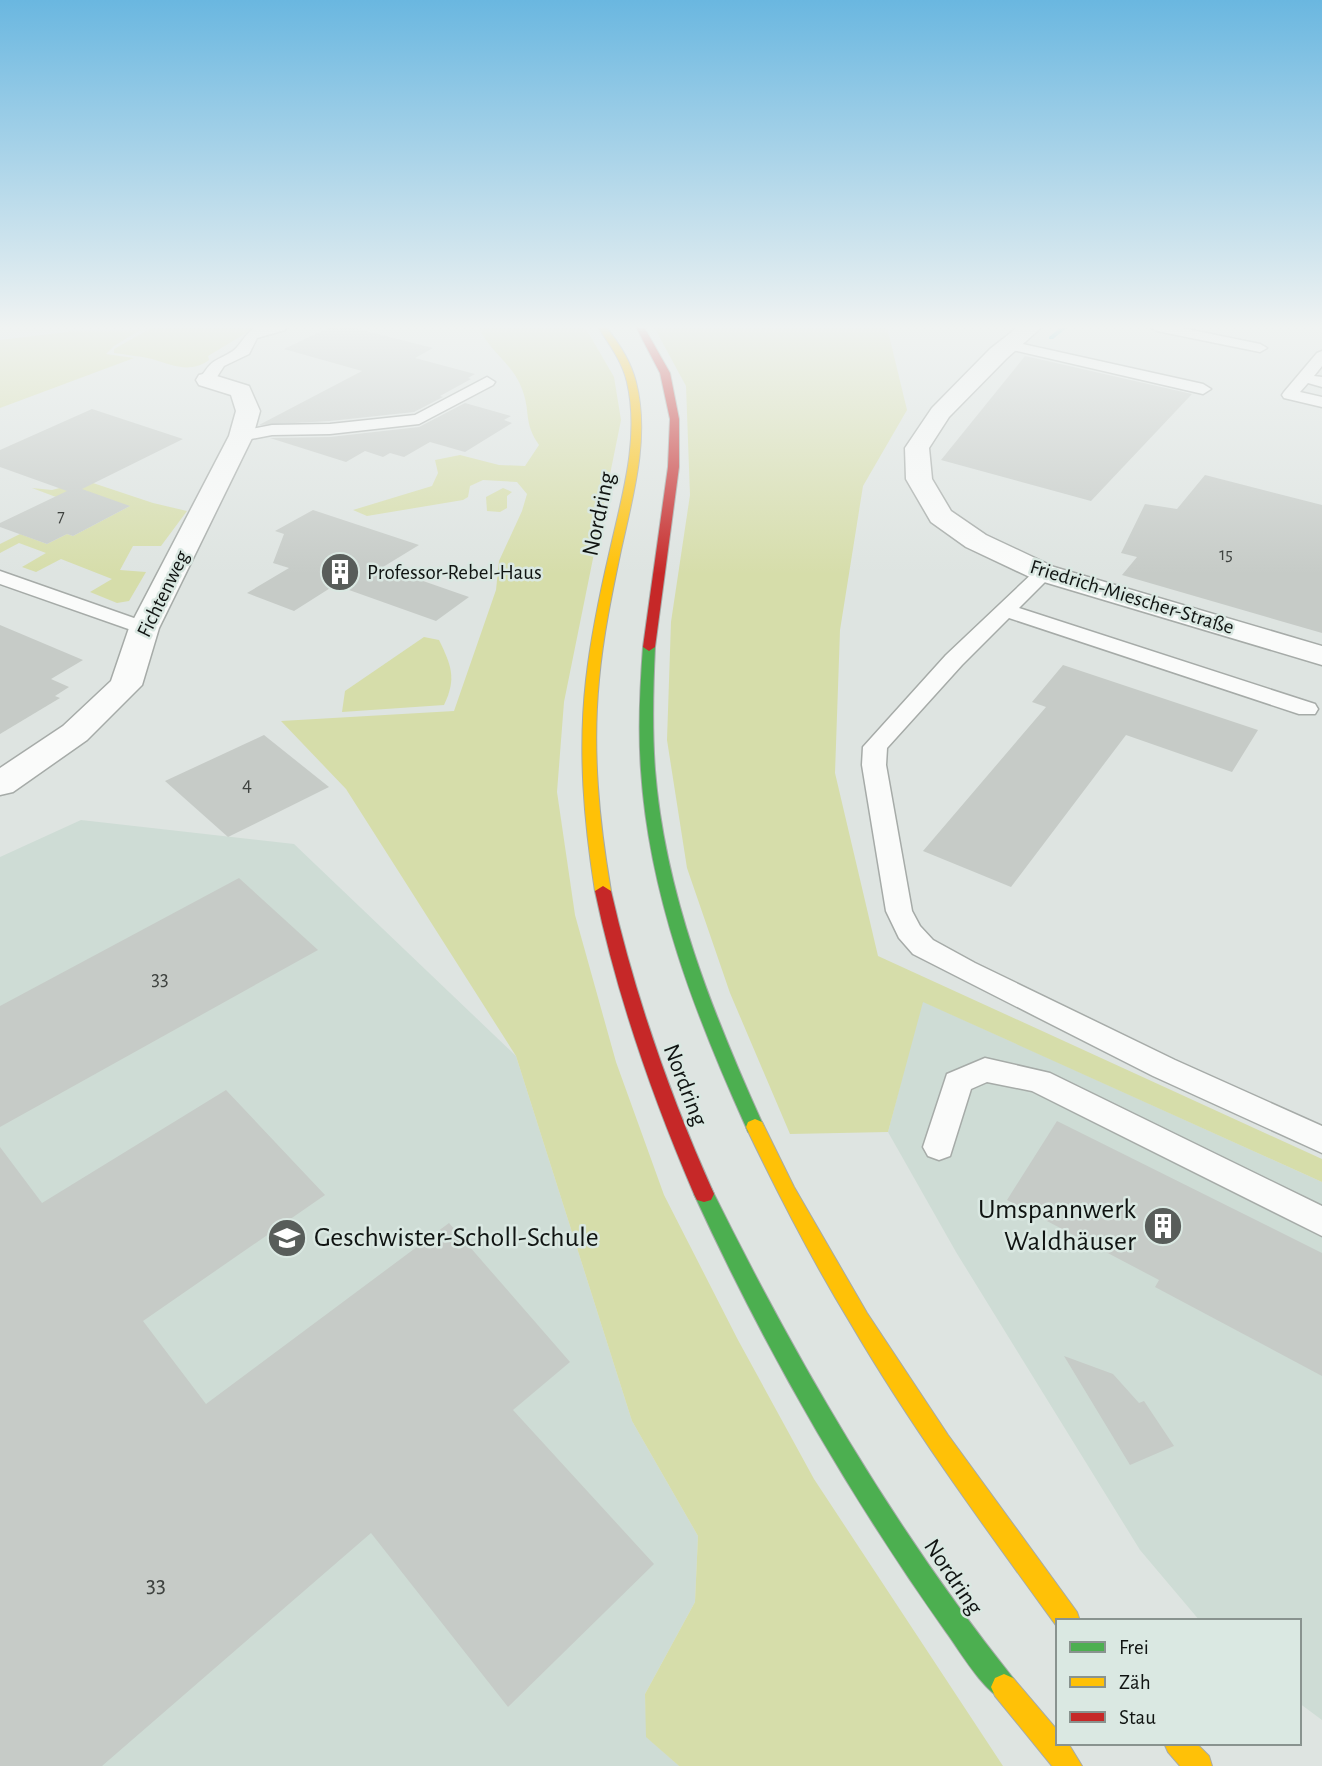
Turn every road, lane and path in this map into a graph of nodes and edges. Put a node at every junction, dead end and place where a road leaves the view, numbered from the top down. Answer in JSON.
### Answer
{"nodes":[{"id":1,"x":247,"y":409,"type":"edge"},
{"id":2,"x":437,"y":409,"type":"edge"},
{"id":3,"x":634,"y":409,"type":"edge"},
{"id":4,"x":674,"y":409,"type":"edge"},
{"id":5,"x":944,"y":409,"type":"edge"},
{"id":6,"x":240,"y":436,"type":"junction"},
{"id":7,"x":1044,"y":573,"type":"junction"},
{"id":8,"x":0,"y":578,"type":"edge"},
{"id":9,"x":1005,"y":610,"type":"junction"},
{"id":10,"x":144,"y":628,"type":"junction"},
{"id":11,"x":1322,"y":656,"type":"edge"},
{"id":12,"x":1307,"y":709,"type":"dead end"},
{"id":13,"x":0,"y":784,"type":"edge"},
{"id":14,"x":1322,"y":1140,"type":"edge"},
{"id":15,"x":939,"y":1147,"type":"dead end"},
{"id":16,"x":1322,"y":1222,"type":"edge"},
{"id":17,"x":1066,"y":1619,"type":"edge"},
{"id":18,"x":1179,"y":1745,"type":"edge"},
{"id":19,"x":1069,"y":1766,"type":"edge"},
{"id":20,"x":1199,"y":1766,"type":"edge"}],
"edges":[{"from":1,"to":6,"type":"street","name":"Fichtenweg"},
{"from":2,"to":6,"type":"lane"},
{"from":3,"to":19,"type":"street","name":"Nordring"},
{"from":4,"to":17,"type":"street","name":"Nordring"},
{"from":5,"to":7,"type":"street","name":"Friedrich-Miescher-Straße"},
{"from":6,"to":10,"type":"street","name":"Fichtenweg"},
{"from":7,"to":9,"type":"lane"},
{"from":7,"to":11,"type":"street","name":"Friedrich-Miescher-Straße"},
{"from":8,"to":10,"type":"lane"},
{"from":9,"to":12,"type":"lane"},
{"from":9,"to":14,"type":"lane"},
{"from":10,"to":13,"type":"street","name":"Fichtenweg"},
{"from":15,"to":16,"type":"lane"},
{"from":18,"to":20,"type":"street"}]}
